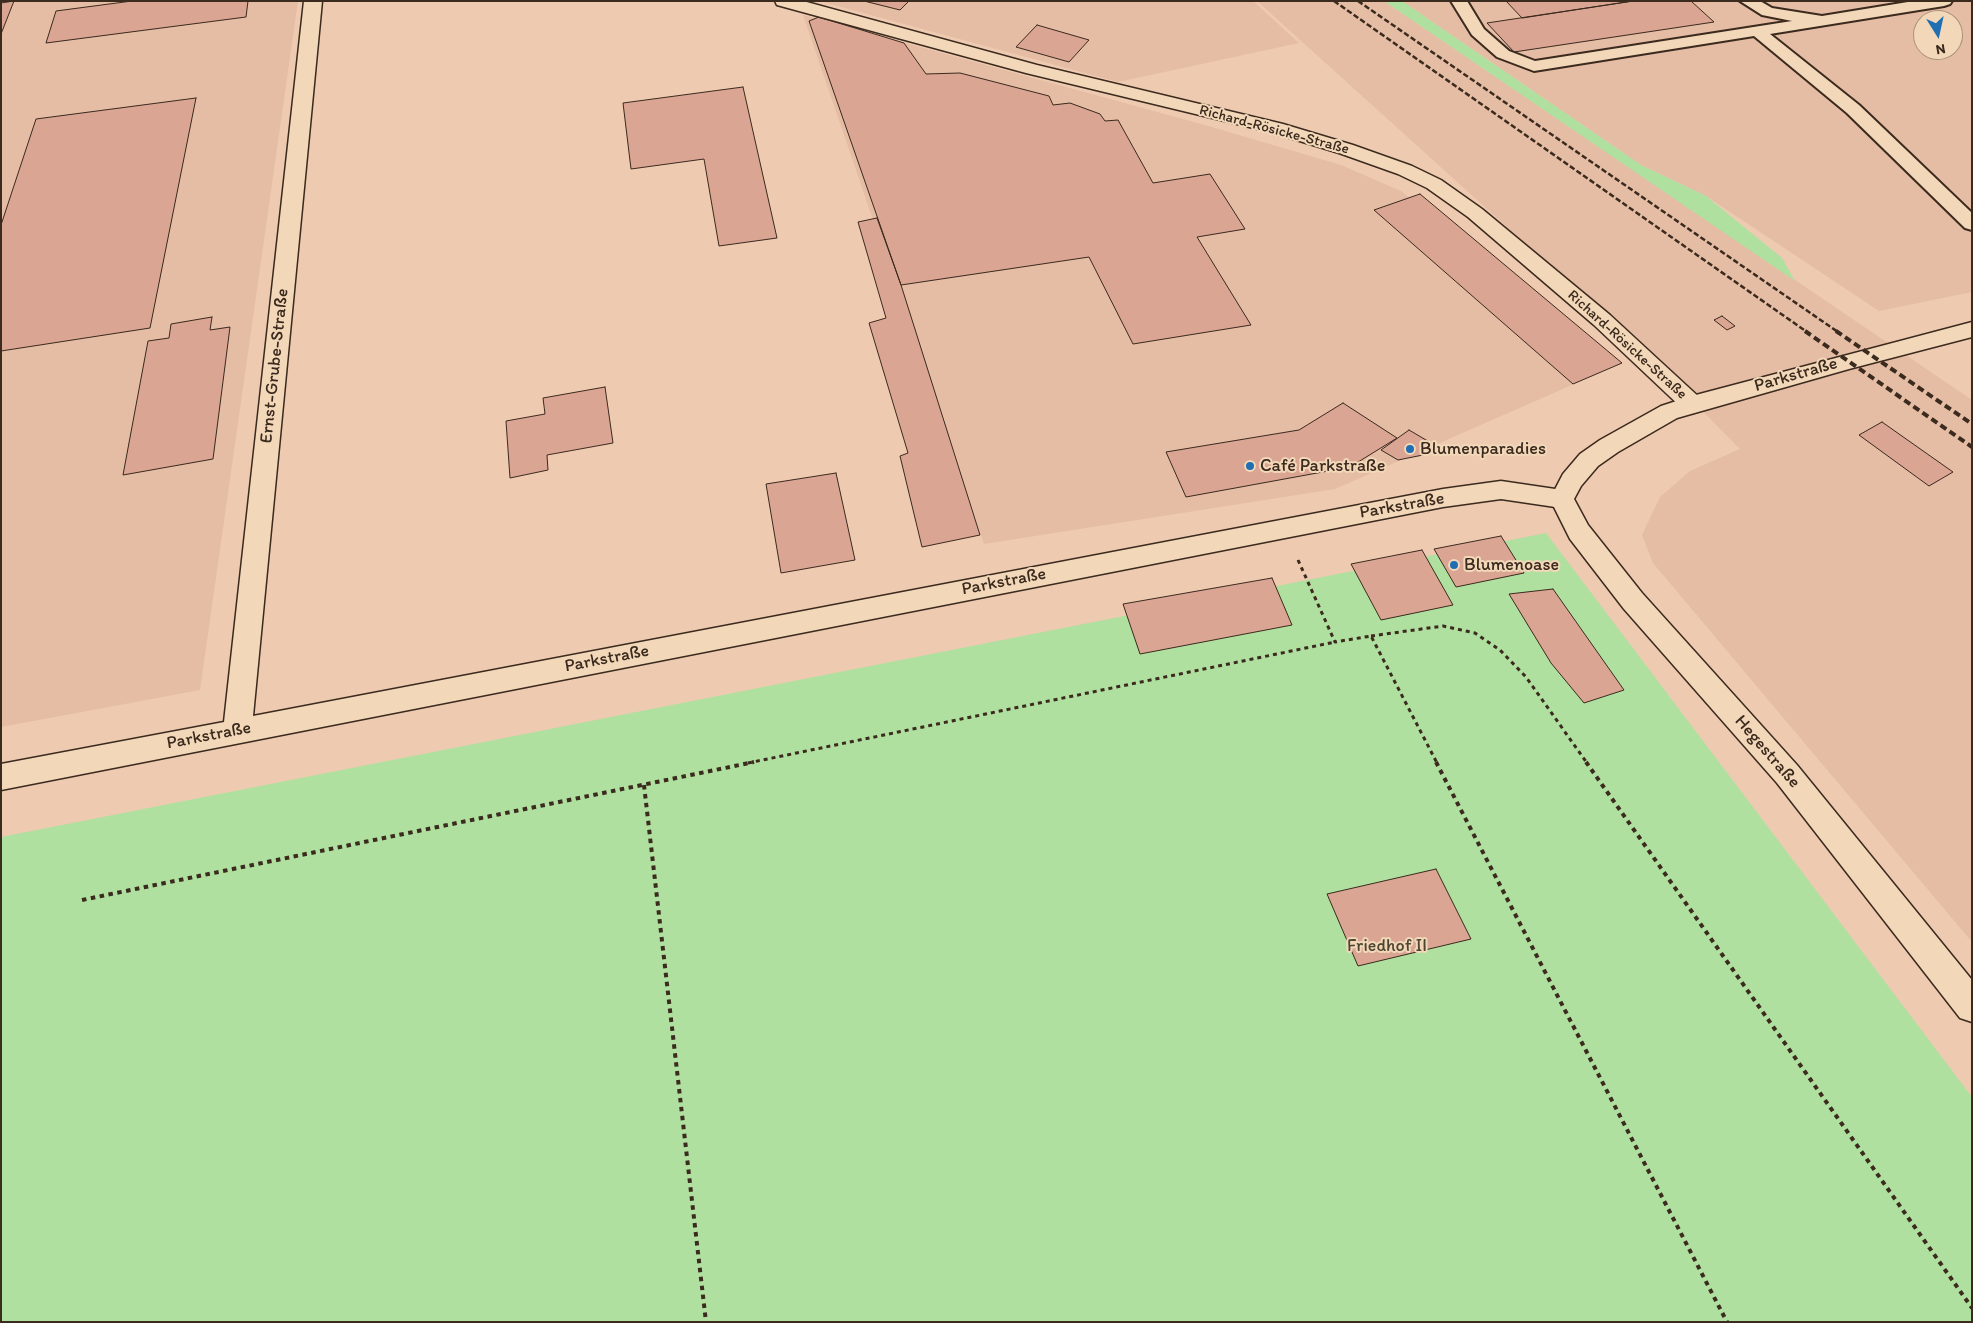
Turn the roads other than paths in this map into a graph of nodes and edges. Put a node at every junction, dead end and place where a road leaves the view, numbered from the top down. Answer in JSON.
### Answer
{"nodes":[{"id":1,"x":313,"y":1,"type":"edge"},
{"id":2,"x":783,"y":1,"type":"edge"},
{"id":3,"x":1459,"y":1,"type":"edge"},
{"id":4,"x":1748,"y":1,"type":"edge"},
{"id":5,"x":1944,"y":1,"type":"edge"},
{"id":6,"x":1822,"y":21,"type":"junction"},
{"id":7,"x":1757,"y":31,"type":"junction"},
{"id":8,"x":1972,"y":224,"type":"edge"},
{"id":9,"x":1972,"y":330,"type":"edge"},
{"id":10,"x":1692,"y":404,"type":"junction"},
{"id":11,"x":1562,"y":499,"type":"junction"},
{"id":12,"x":237,"y":730,"type":"junction"},
{"id":13,"x":1,"y":777,"type":"edge"},
{"id":14,"x":1972,"y":1006,"type":"edge"}],
"edges":[{"from":1,"to":12,"type":"street","name":"Ernst-Grube-Straße"},
{"from":2,"to":10,"type":"street","name":"Richard-Rösicke-Straße"},
{"from":3,"to":7,"type":"lane"},
{"from":4,"to":6,"type":"lane"},
{"from":5,"to":6,"type":"lane"},
{"from":6,"to":7,"type":"lane"},
{"from":7,"to":8,"type":"lane"},
{"from":9,"to":10,"type":"street","name":"Parkstraße"},
{"from":10,"to":11,"type":"street","name":"Parkstraße"},
{"from":11,"to":12,"type":"street","name":"Parkstraße"},
{"from":11,"to":14,"type":"street","name":"Hegestraße"},
{"from":12,"to":13,"type":"street","name":"Parkstraße"}]}
